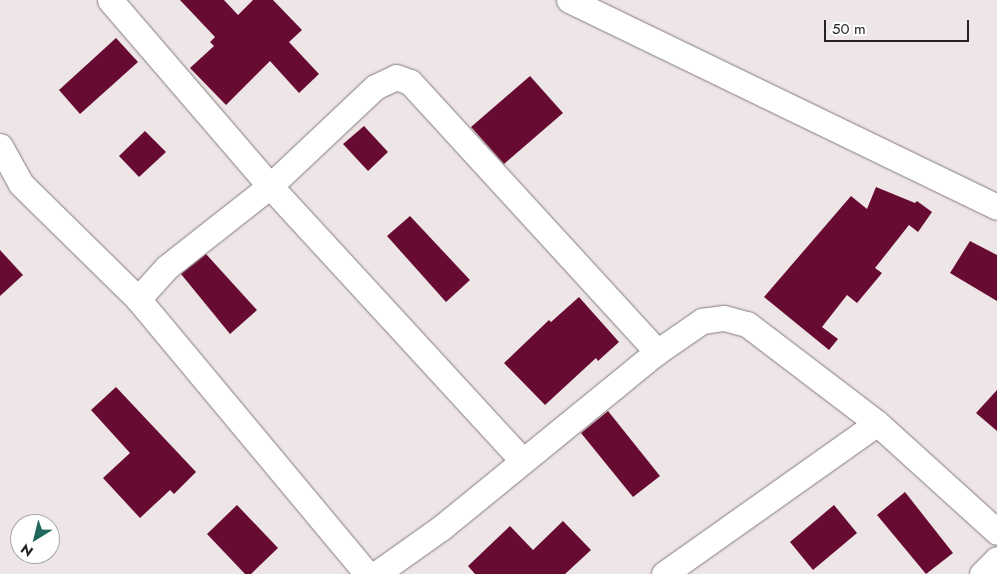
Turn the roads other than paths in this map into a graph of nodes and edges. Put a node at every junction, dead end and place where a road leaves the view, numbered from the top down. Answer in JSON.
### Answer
{"nodes":[{"id":1,"x":110,"y":0,"type":"edge"},
{"id":2,"x":569,"y":0,"type":"edge"},
{"id":3,"x":0,"y":146,"type":"edge"},
{"id":4,"x":270,"y":186,"type":"junction"},
{"id":5,"x":997,"y":207,"type":"edge"},
{"id":6,"x":138,"y":299,"type":"junction"},
{"id":7,"x":657,"y":352,"type":"junction"},
{"id":8,"x":878,"y":423,"type":"junction"},
{"id":9,"x":522,"y":460,"type":"junction"},
{"id":10,"x":997,"y":532,"type":"edge"},
{"id":11,"x":997,"y":559,"type":"edge"},
{"id":12,"x":367,"y":574,"type":"edge"},
{"id":13,"x":376,"y":574,"type":"edge"},
{"id":14,"x":664,"y":574,"type":"edge"},
{"id":15,"x":982,"y":574,"type":"edge"}],
"edges":[{"from":1,"to":4,"type":"street"},
{"from":2,"to":5,"type":"street"},
{"from":3,"to":6,"type":"street"},
{"from":4,"to":6,"type":"street"},
{"from":4,"to":7,"type":"street"},
{"from":4,"to":9,"type":"street"},
{"from":6,"to":12,"type":"street"},
{"from":7,"to":8,"type":"street"},
{"from":7,"to":9,"type":"street"},
{"from":8,"to":10,"type":"street"},
{"from":8,"to":14,"type":"street"},
{"from":9,"to":13,"type":"street"},
{"from":11,"to":15,"type":"street"}]}
